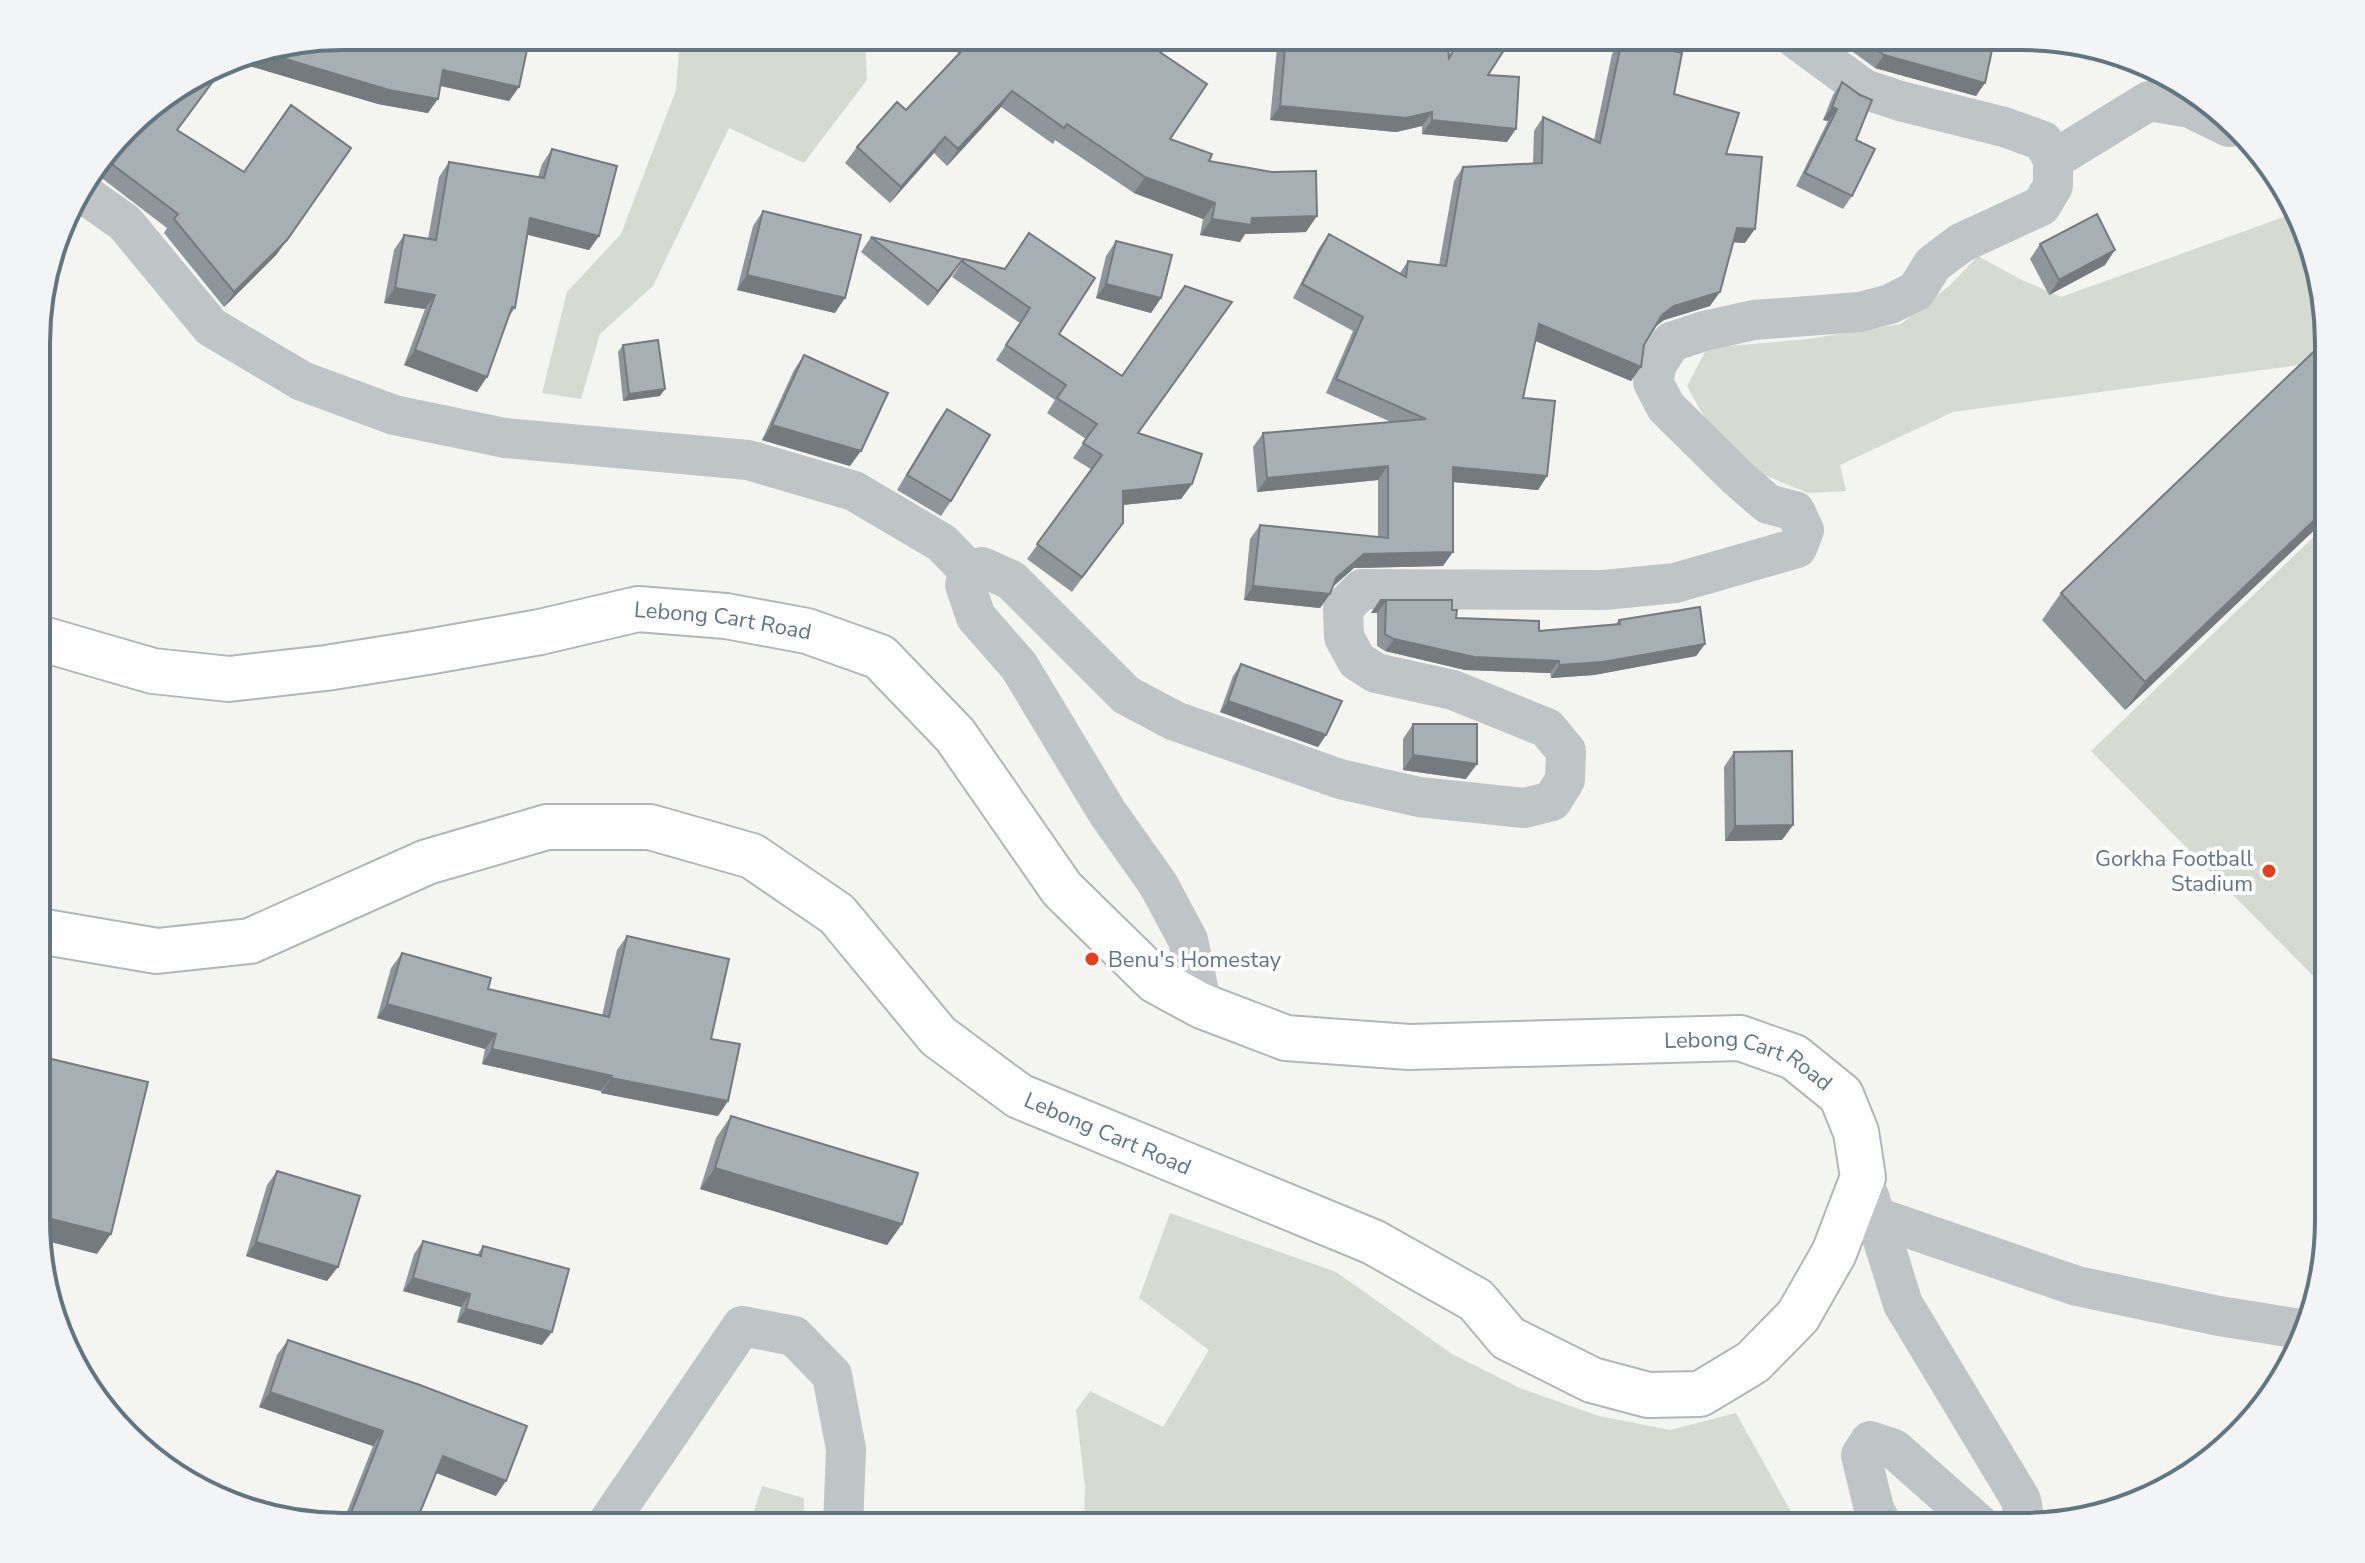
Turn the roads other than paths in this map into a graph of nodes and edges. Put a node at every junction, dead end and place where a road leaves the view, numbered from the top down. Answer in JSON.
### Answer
{"nodes":[{"id":1,"x":1811,"y":50,"type":"edge"},
{"id":2,"x":2209,"y":117,"type":"edge"},
{"id":3,"x":2053,"y":160,"type":"junction"},
{"id":4,"x":88,"y":197,"type":"edge"},
{"id":5,"x":970,"y":572,"type":"junction"},
{"id":6,"x":50,"y":641,"type":"edge"},
{"id":7,"x":50,"y":933,"type":"edge"},
{"id":8,"x":1202,"y":1006,"type":"junction"},
{"id":9,"x":1869,"y":1197,"type":"junction"},
{"id":10,"x":2294,"y":1328,"type":"edge"},
{"id":11,"x":615,"y":1513,"type":"edge"},
{"id":12,"x":844,"y":1513,"type":"edge"},
{"id":13,"x":1876,"y":1513,"type":"edge"},
{"id":14,"x":1966,"y":1513,"type":"edge"},
{"id":15,"x":2023,"y":1513,"type":"edge"}],
"edges":[{"from":1,"to":3,"type":"street"},
{"from":2,"to":3,"type":"street"},
{"from":3,"to":5,"type":"street"},
{"from":4,"to":5,"type":"street"},
{"from":5,"to":8,"type":"street"},
{"from":6,"to":8,"type":"highway","name":"Lebong Cart Road"},
{"from":7,"to":9,"type":"highway","name":"Lebong Cart Road"},
{"from":8,"to":9,"type":"highway","name":"Lebong Cart Road"},
{"from":9,"to":10,"type":"street"},
{"from":9,"to":15,"type":"street"},
{"from":11,"to":12,"type":"street"},
{"from":13,"to":14,"type":"street"}]}
